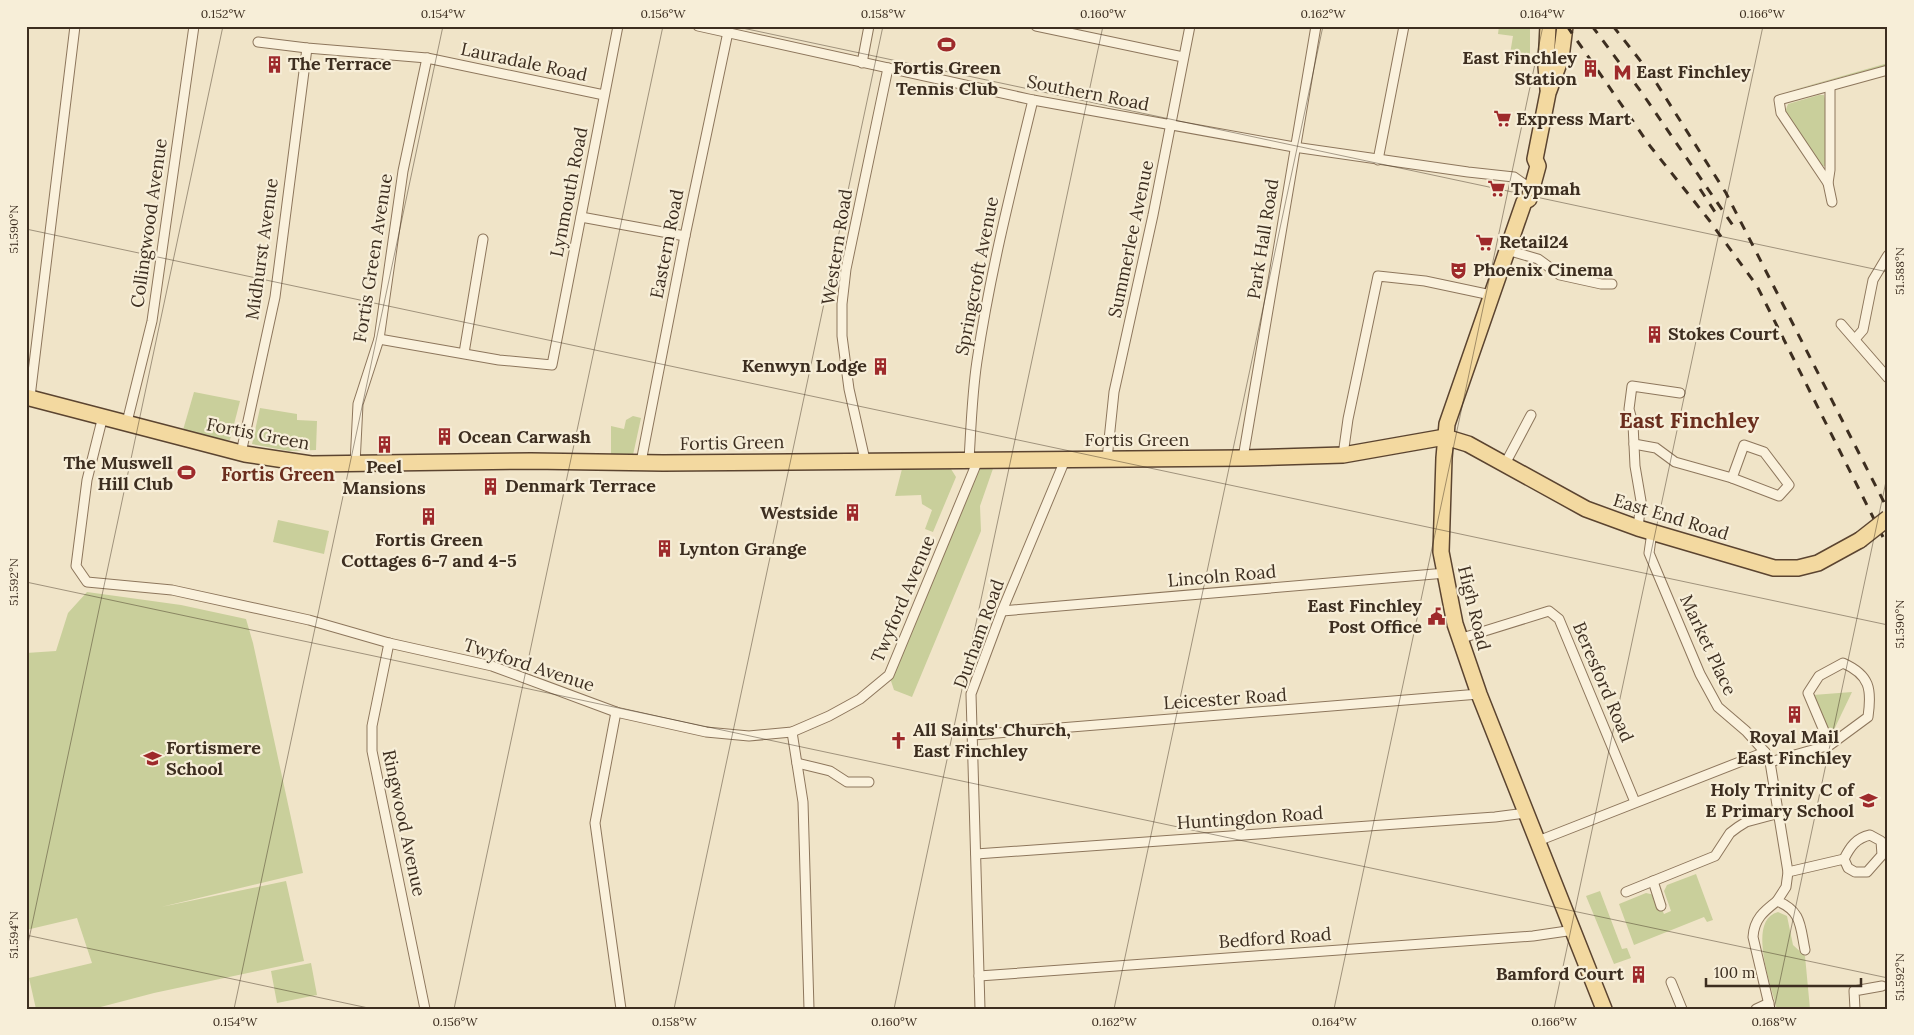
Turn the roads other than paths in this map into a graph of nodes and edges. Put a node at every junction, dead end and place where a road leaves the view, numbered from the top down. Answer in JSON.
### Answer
{"nodes":[{"id":1,"x":75,"y":26,"type":"edge"},
{"id":2,"x":194,"y":26,"type":"edge"},
{"id":3,"x":618,"y":26,"type":"edge"},
{"id":4,"x":698,"y":26,"type":"edge"},
{"id":5,"x":869,"y":26,"type":"edge"},
{"id":6,"x":1036,"y":26,"type":"edge"},
{"id":7,"x":1190,"y":26,"type":"edge"},
{"id":8,"x":1316,"y":26,"type":"edge"},
{"id":9,"x":1404,"y":26,"type":"edge"},
{"id":10,"x":1548,"y":26,"type":"edge"},
{"id":11,"x":1565,"y":26,"type":"edge"},
{"id":12,"x":728,"y":32,"type":"junction"},
{"id":13,"x":258,"y":42,"type":"dead end"},
{"id":14,"x":307,"y":48,"type":"junction"},
{"id":15,"x":1183,"y":57,"type":"junction"},
{"id":16,"x":427,"y":58,"type":"junction"},
{"id":17,"x":862,"y":63,"type":"junction"},
{"id":18,"x":888,"y":68,"type":"junction"},
{"id":19,"x":1888,"y":70,"type":"edge"},
{"id":20,"x":1830,"y":87,"type":"junction"},
{"id":21,"x":1548,"y":93,"type":"junction"},
{"id":22,"x":604,"y":95,"type":"junction"},
{"id":23,"x":1033,"y":100,"type":"junction"},
{"id":24,"x":1171,"y":125,"type":"junction"},
{"id":25,"x":1294,"y":147,"type":"junction"},
{"id":26,"x":1535,"y":159,"type":"junction"},
{"id":27,"x":1378,"y":160,"type":"junction"},
{"id":28,"x":1519,"y":180,"type":"junction"},
{"id":29,"x":1828,"y":184,"type":"junction"},
{"id":30,"x":1524,"y":202,"type":"junction"},
{"id":31,"x":1832,"y":202,"type":"dead end"},
{"id":32,"x":581,"y":217,"type":"junction"},
{"id":33,"x":684,"y":236,"type":"junction"},
{"id":34,"x":483,"y":239,"type":"dead end"},
{"id":35,"x":1507,"y":250,"type":"junction"},
{"id":36,"x":1888,"y":255,"type":"edge"},
{"id":37,"x":1612,"y":284,"type":"dead end"},
{"id":38,"x":1491,"y":295,"type":"junction"},
{"id":39,"x":1841,"y":324,"type":"dead end"},
{"id":40,"x":1856,"y":338,"type":"junction"},
{"id":41,"x":379,"y":339,"type":"junction"},
{"id":42,"x":464,"y":353,"type":"junction"},
{"id":43,"x":1888,"y":378,"type":"edge"},
{"id":44,"x":1680,"y":393,"type":"dead end"},
{"id":45,"x":28,"y":397,"type":"edge"},
{"id":46,"x":1531,"y":414,"type":"dead end"},
{"id":47,"x":102,"y":416,"type":"junction"},
{"id":48,"x":127,"y":422,"type":"junction"},
{"id":49,"x":1445,"y":437,"type":"junction"},
{"id":50,"x":1634,"y":444,"type":"junction"},
{"id":51,"x":241,"y":453,"type":"junction"},
{"id":52,"x":1343,"y":455,"type":"junction"},
{"id":53,"x":1243,"y":458,"type":"junction"},
{"id":54,"x":1107,"y":459,"type":"junction"},
{"id":55,"x":865,"y":460,"type":"junction"},
{"id":56,"x":973,"y":460,"type":"junction"},
{"id":57,"x":1065,"y":460,"type":"junction"},
{"id":58,"x":641,"y":462,"type":"junction"},
{"id":59,"x":355,"y":464,"type":"junction"},
{"id":60,"x":1505,"y":464,"type":"junction"},
{"id":61,"x":1732,"y":478,"type":"junction"},
{"id":62,"x":1888,"y":518,"type":"edge"},
{"id":63,"x":1645,"y":530,"type":"junction"},
{"id":64,"x":1446,"y":573,"type":"junction"},
{"id":65,"x":1002,"y":611,"type":"junction"},
{"id":66,"x":1459,"y":639,"type":"junction"},
{"id":67,"x":389,"y":643,"type":"junction"},
{"id":68,"x":1480,"y":694,"type":"junction"},
{"id":69,"x":616,"y":712,"type":"junction"},
{"id":70,"x":792,"y":732,"type":"junction"},
{"id":71,"x":973,"y":735,"type":"junction"},
{"id":72,"x":1830,"y":745,"type":"junction"},
{"id":73,"x":1765,"y":752,"type":"junction"},
{"id":74,"x":1770,"y":762,"type":"junction"},
{"id":75,"x":797,"y":763,"type":"junction"},
{"id":76,"x":869,"y":782,"type":"dead end"},
{"id":77,"x":1635,"y":802,"type":"junction"},
{"id":78,"x":1526,"y":813,"type":"junction"},
{"id":79,"x":1779,"y":813,"type":"junction"},
{"id":80,"x":1538,"y":841,"type":"junction"},
{"id":81,"x":976,"y":854,"type":"junction"},
{"id":82,"x":1844,"y":859,"type":"junction"},
{"id":83,"x":1788,"y":872,"type":"junction"},
{"id":84,"x":1653,"y":881,"type":"junction"},
{"id":85,"x":1626,"y":892,"type":"dead end"},
{"id":86,"x":1777,"y":901,"type":"junction"},
{"id":87,"x":1661,"y":906,"type":"dead end"},
{"id":88,"x":1574,"y":930,"type":"junction"},
{"id":89,"x":1806,"y":950,"type":"dead end"},
{"id":90,"x":979,"y":976,"type":"junction"},
{"id":91,"x":1671,"y":982,"type":"dead end"},
{"id":92,"x":1882,"y":986,"type":"dead end"},
{"id":93,"x":1770,"y":1006,"type":"edge"},
{"id":94,"x":425,"y":1009,"type":"edge"},
{"id":95,"x":621,"y":1009,"type":"edge"},
{"id":96,"x":809,"y":1009,"type":"edge"},
{"id":97,"x":980,"y":1009,"type":"edge"},
{"id":98,"x":1604,"y":1009,"type":"edge"},
{"id":99,"x":1682,"y":1009,"type":"edge"},
{"id":100,"x":1756,"y":1009,"type":"edge"},
{"id":101,"x":1855,"y":1009,"type":"edge"}],
"edges":[{"from":1,"to":45,"type":"street"},
{"from":2,"to":48,"type":"street","name":"Collingwood Avenue"},
{"from":3,"to":22,"type":"street","name":"Lynmouth Road"},
{"from":4,"to":12,"type":"street","name":"Southern Road"},
{"from":5,"to":17,"type":"street"},
{"from":6,"to":15,"type":"street"},
{"from":7,"to":15,"type":"street","name":"Summerlee Avenue"},
{"from":8,"to":25,"type":"street","name":"Park Hall Road"},
{"from":9,"to":27,"type":"street"},
{"from":10,"to":21,"type":"main road","name":"High Road"},
{"from":11,"to":21,"type":"main road","name":"High Road"},
{"from":12,"to":17,"type":"street","name":"Southern Road"},
{"from":12,"to":33,"type":"street","name":"Eastern Road"},
{"from":13,"to":14,"type":"street","name":"Lauradale Road"},
{"from":14,"to":16,"type":"street","name":"Lauradale Road"},
{"from":14,"to":51,"type":"street","name":"Midhurst Avenue"},
{"from":15,"to":24,"type":"street","name":"Summerlee Avenue"},
{"from":16,"to":22,"type":"street","name":"Lauradale Road"},
{"from":16,"to":41,"type":"street","name":"Fortis Green Avenue"},
{"from":17,"to":18,"type":"street","name":"Southern Road"},
{"from":18,"to":23,"type":"street","name":"Southern Road"},
{"from":18,"to":55,"type":"street","name":"Western Road"},
{"from":19,"to":20,"type":"street"},
{"from":20,"to":29,"type":"street"},
{"from":20,"to":29,"type":"street"},
{"from":21,"to":26,"type":"main road","name":"High Road"},
{"from":22,"to":32,"type":"street","name":"Lynmouth Road"},
{"from":23,"to":24,"type":"street","name":"Southern Road"},
{"from":23,"to":56,"type":"street","name":"Springcroft Avenue"},
{"from":24,"to":25,"type":"street","name":"Southern Road"},
{"from":24,"to":54,"type":"street","name":"Summerlee Avenue"},
{"from":25,"to":27,"type":"street","name":"Southern Road"},
{"from":25,"to":53,"type":"street","name":"Park Hall Road"},
{"from":26,"to":28,"type":"main road","name":"High Road"},
{"from":26,"to":30,"type":"main road","name":"High Road"},
{"from":27,"to":28,"type":"street","name":"Southern Road"},
{"from":28,"to":30,"type":"main road","name":"High Road"},
{"from":29,"to":31,"type":"street"},
{"from":30,"to":35,"type":"main road","name":"High Road"},
{"from":32,"to":33,"type":"street"},
{"from":32,"to":42,"type":"street","name":"Lynmouth Road"},
{"from":33,"to":58,"type":"street","name":"Eastern Road"},
{"from":34,"to":42,"type":"street"},
{"from":35,"to":37,"type":"street"},
{"from":35,"to":38,"type":"main road","name":"High Road"},
{"from":36,"to":40,"type":"street"},
{"from":38,"to":49,"type":"main road","name":"High Road"},
{"from":38,"to":52,"type":"street"},
{"from":39,"to":40,"type":"street"},
{"from":40,"to":43,"type":"street"},
{"from":41,"to":42,"type":"street"},
{"from":41,"to":59,"type":"street","name":"Fortis Green Avenue"},
{"from":44,"to":50,"type":"street","name":"Market Place"},
{"from":45,"to":47,"type":"main road","name":"Fortis Green"},
{"from":46,"to":60,"type":"street"},
{"from":47,"to":48,"type":"main road","name":"Fortis Green"},
{"from":47,"to":67,"type":"street","name":"Twyford Avenue"},
{"from":48,"to":51,"type":"main road","name":"Fortis Green"},
{"from":49,"to":52,"type":"main road","name":"Fortis Green"},
{"from":49,"to":60,"type":"main road","name":"East End Road"},
{"from":49,"to":64,"type":"main road","name":"High Road"},
{"from":50,"to":61,"type":"street"},
{"from":50,"to":63,"type":"street","name":"Market Place"},
{"from":51,"to":59,"type":"main road","name":"Fortis Green"},
{"from":52,"to":53,"type":"main road","name":"Fortis Green"},
{"from":53,"to":54,"type":"main road","name":"Fortis Green"},
{"from":54,"to":57,"type":"main road","name":"Fortis Green"},
{"from":55,"to":56,"type":"main road","name":"Fortis Green"},
{"from":55,"to":58,"type":"main road","name":"Fortis Green"},
{"from":56,"to":57,"type":"main road","name":"Fortis Green"},
{"from":56,"to":70,"type":"street","name":"Twyford Avenue"},
{"from":57,"to":65,"type":"street","name":"Durham Road"},
{"from":58,"to":59,"type":"main road","name":"Fortis Green"},
{"from":60,"to":63,"type":"main road","name":"East End Road"},
{"from":61,"to":61,"type":"street"},
{"from":62,"to":63,"type":"main road","name":"East End Road","bridge":true},
{"from":63,"to":73,"type":"street","name":"Market Place"},
{"from":64,"to":65,"type":"street","name":"Lincoln Road"},
{"from":64,"to":66,"type":"main road","name":"High Road"},
{"from":65,"to":71,"type":"street","name":"Durham Road"},
{"from":66,"to":68,"type":"main road","name":"High Road"},
{"from":66,"to":77,"type":"street","name":"Beresford Road"},
{"from":67,"to":69,"type":"street","name":"Twyford Avenue"},
{"from":67,"to":94,"type":"street","name":"Ringwood Avenue"},
{"from":68,"to":71,"type":"street","name":"Leicester Road"},
{"from":68,"to":78,"type":"main road","name":"High Road"},
{"from":69,"to":70,"type":"street","name":"Twyford Avenue"},
{"from":69,"to":95,"type":"street"},
{"from":70,"to":75,"type":"street"},
{"from":71,"to":81,"type":"street","name":"Durham Road"},
{"from":72,"to":72,"type":"street"},
{"from":72,"to":74,"type":"street"},
{"from":73,"to":74,"type":"street","name":"Market Place"},
{"from":73,"to":77,"type":"street"},
{"from":74,"to":79,"type":"street","name":"Market Place"},
{"from":75,"to":76,"type":"street"},
{"from":75,"to":96,"type":"street"},
{"from":77,"to":80,"type":"street"},
{"from":78,"to":80,"type":"main road","name":"High Road"},
{"from":78,"to":81,"type":"street","name":"Huntingdon Road"},
{"from":79,"to":83,"type":"street","name":"Market Place"},
{"from":79,"to":84,"type":"street"},
{"from":80,"to":88,"type":"main road","name":"High Road"},
{"from":81,"to":90,"type":"street","name":"Durham Road"},
{"from":82,"to":82,"type":"street"},
{"from":82,"to":83,"type":"street"},
{"from":83,"to":86,"type":"street","name":"Market Place"},
{"from":84,"to":85,"type":"street"},
{"from":84,"to":87,"type":"street"},
{"from":86,"to":89,"type":"street"},
{"from":86,"to":93,"type":"street"},
{"from":88,"to":90,"type":"street","name":"Bedford Road"},
{"from":88,"to":98,"type":"main road","name":"High Road"},
{"from":90,"to":97,"type":"street","name":"Durham Road"},
{"from":91,"to":99,"type":"street"},
{"from":92,"to":101,"type":"street"},
{"from":93,"to":100,"type":"street"}]}
